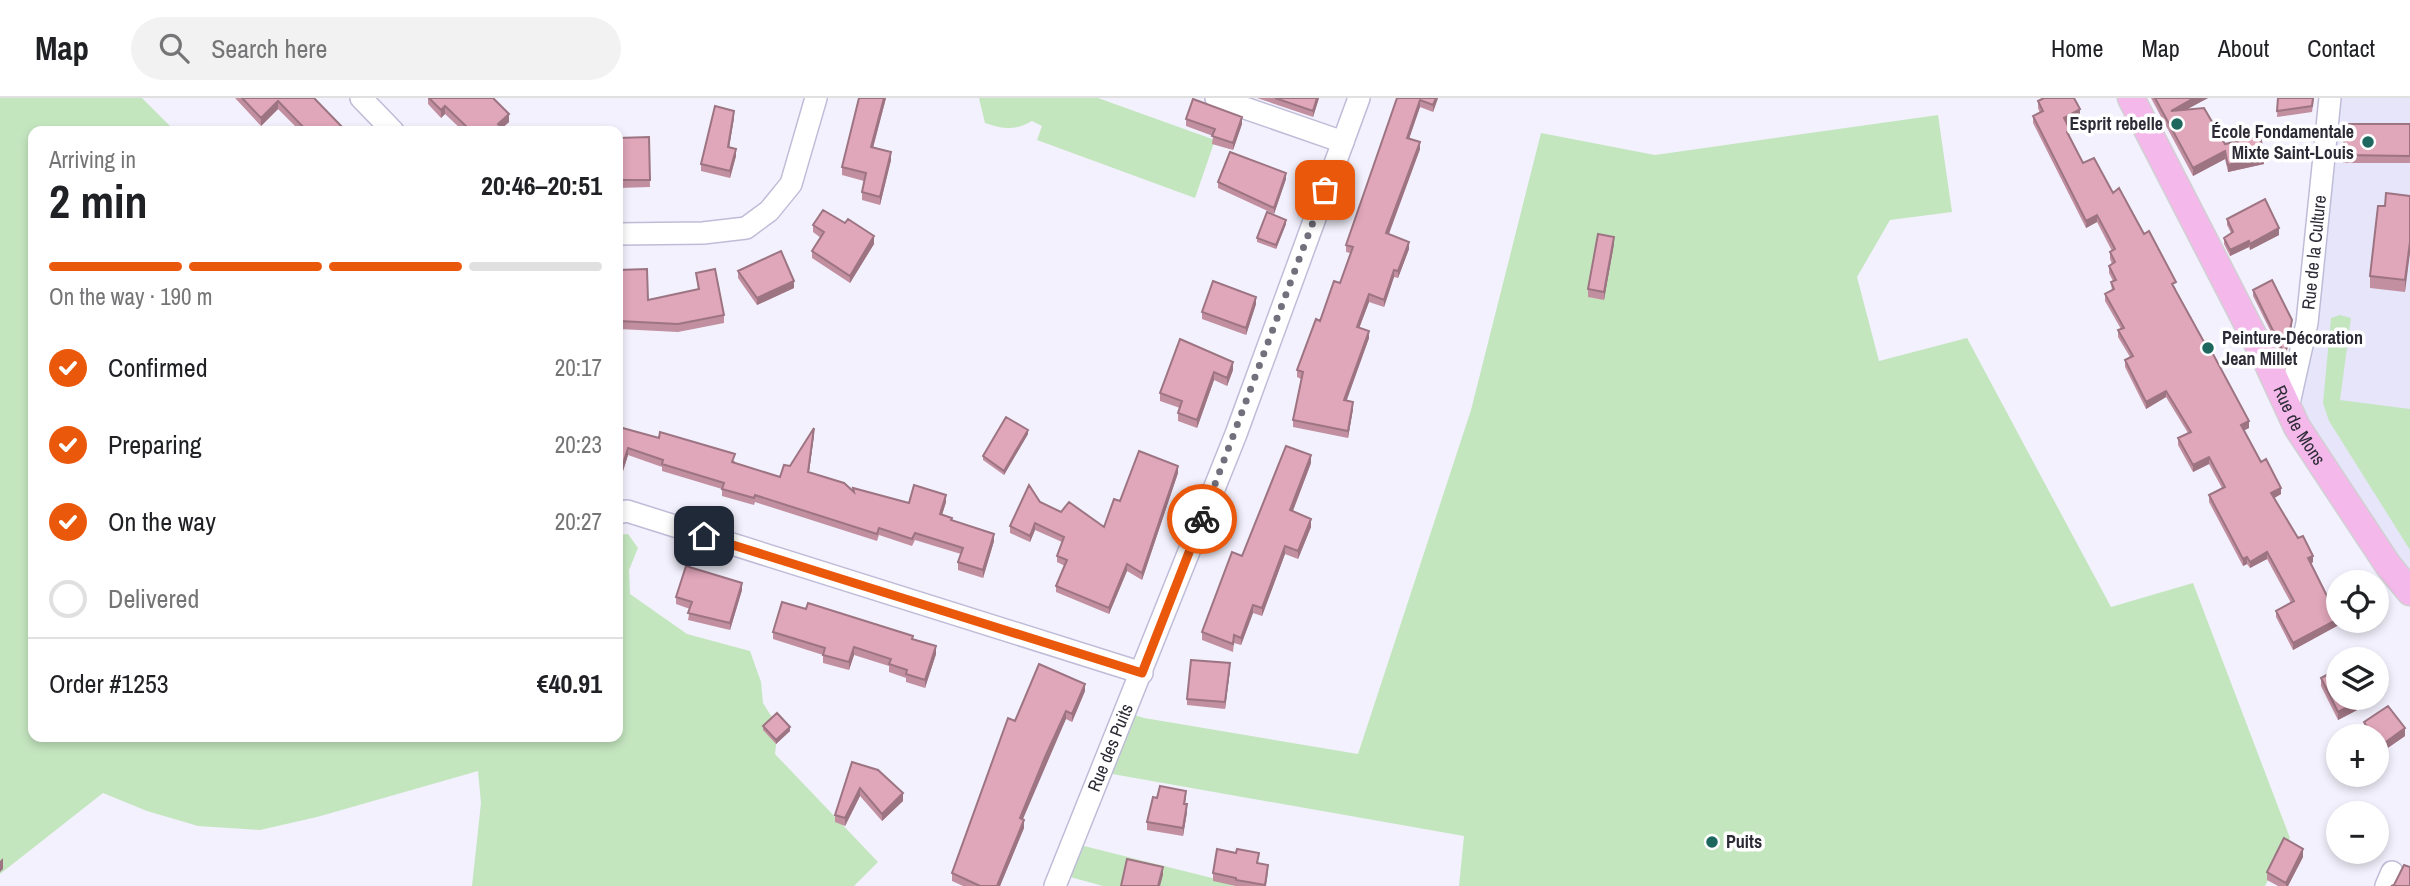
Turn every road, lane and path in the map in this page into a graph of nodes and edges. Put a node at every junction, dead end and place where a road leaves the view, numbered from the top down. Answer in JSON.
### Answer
{"nodes":[{"id":1,"x":361,"y":98,"type":"edge"},
{"id":2,"x":816,"y":98,"type":"edge"},
{"id":3,"x":1216,"y":98,"type":"edge"},
{"id":4,"x":1359,"y":98,"type":"edge"},
{"id":5,"x":2131,"y":98,"type":"edge"},
{"id":6,"x":2330,"y":98,"type":"edge"},
{"id":7,"x":388,"y":126,"type":"edge"},
{"id":8,"x":1343,"y":142,"type":"junction"},
{"id":9,"x":623,"y":234,"type":"edge"},
{"id":10,"x":2288,"y":408,"type":"junction"},
{"id":11,"x":623,"y":512,"type":"edge"},
{"id":12,"x":2410,"y":592,"type":"edge"},
{"id":13,"x":1142,"y":673,"type":"junction"},
{"id":14,"x":1055,"y":886,"type":"edge"}],
"edges":[{"from":1,"to":7,"type":"street"},
{"from":2,"to":9,"type":"street"},
{"from":3,"to":8,"type":"street"},
{"from":4,"to":8,"type":"street","name":"Rue des Puits"},
{"from":5,"to":10,"type":"main road","name":"Rue de Mons"},
{"from":6,"to":10,"type":"street","name":"Rue de la Culture"},
{"from":8,"to":13,"type":"street","name":"Rue des Puits"},
{"from":10,"to":12,"type":"main road","name":"Rue de Mons"},
{"from":11,"to":13,"type":"street"},
{"from":13,"to":14,"type":"street","name":"Rue des Puits"}]}
